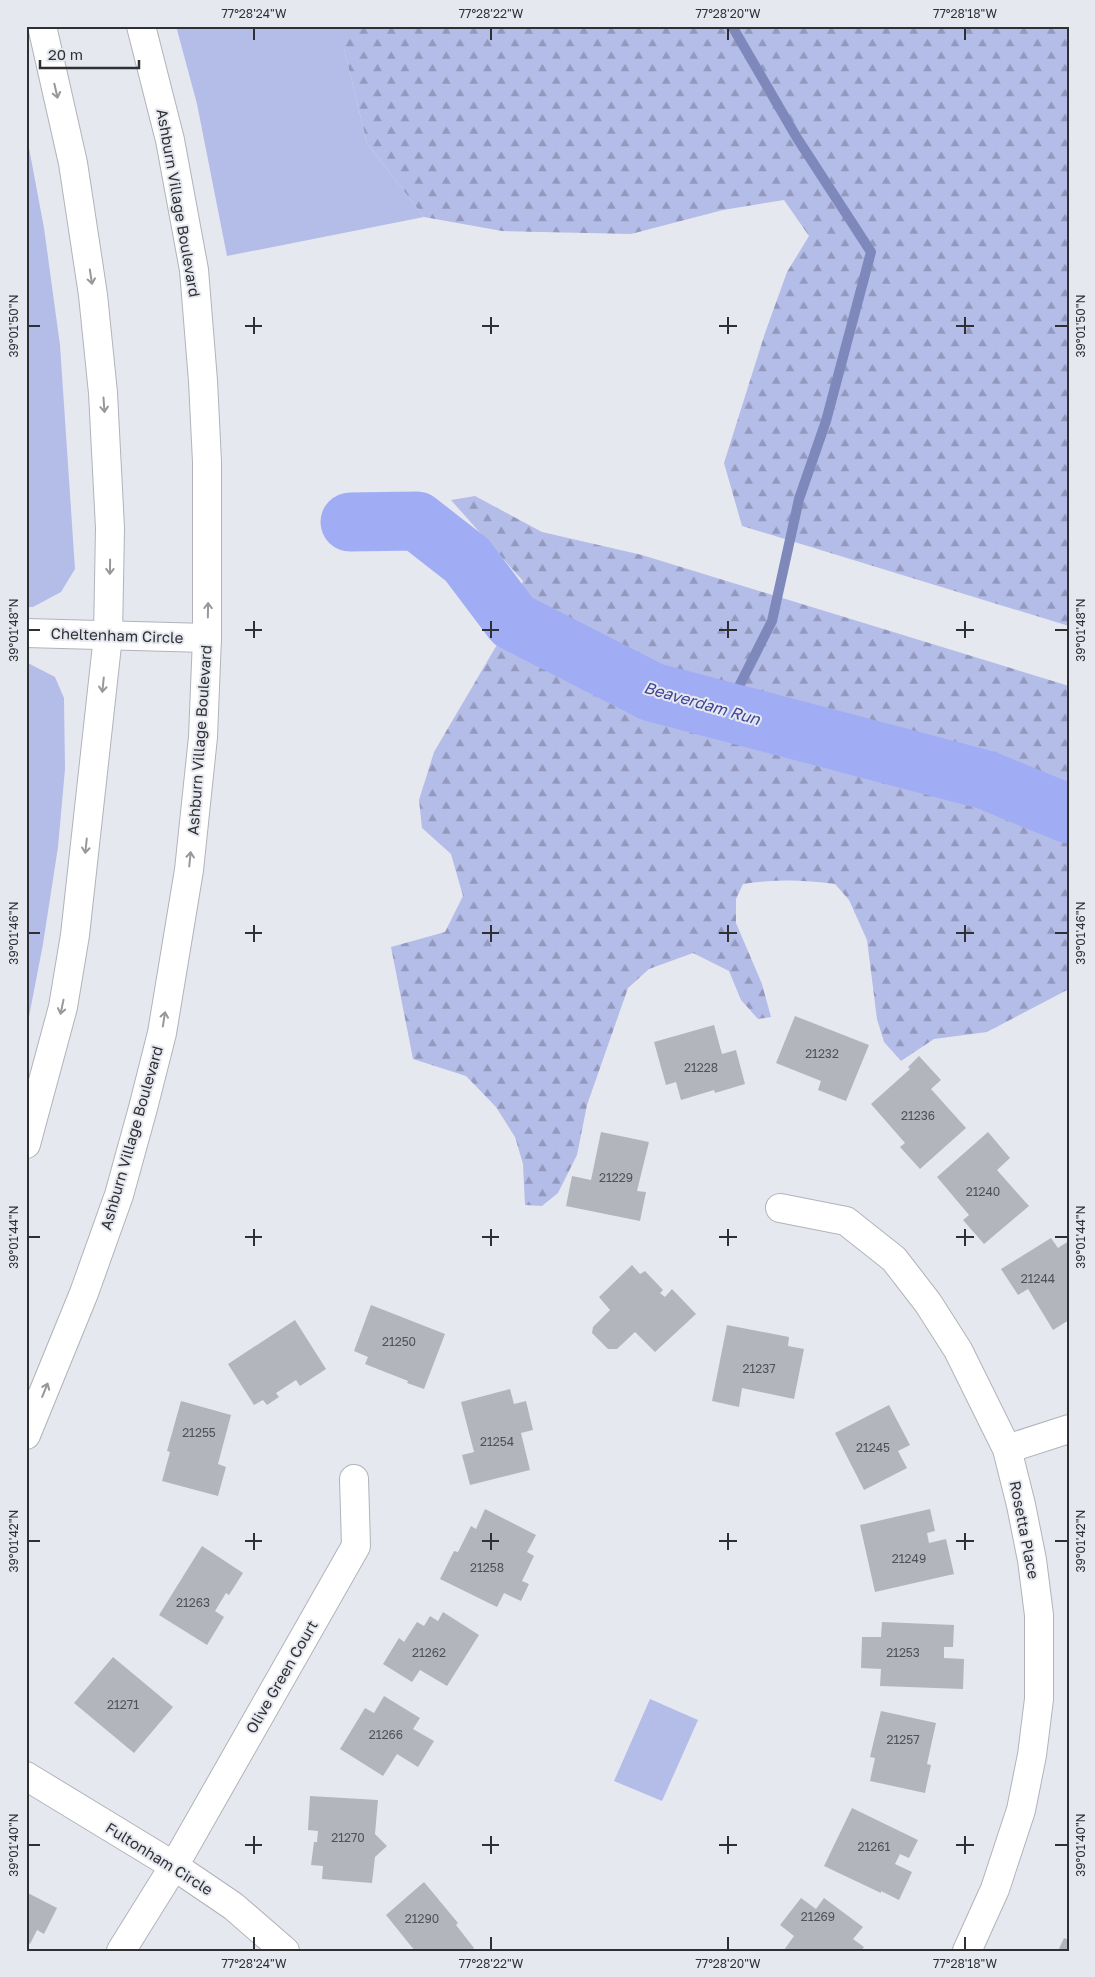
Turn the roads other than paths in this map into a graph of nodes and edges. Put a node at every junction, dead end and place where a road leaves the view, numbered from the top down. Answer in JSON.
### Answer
{"nodes":[{"id":1,"x":42,"y":26,"type":"edge"},
{"id":2,"x":141,"y":26,"type":"edge"},
{"id":3,"x":26,"y":633,"type":"edge"},
{"id":4,"x":108,"y":636,"type":"junction"},
{"id":5,"x":207,"y":638,"type":"junction"},
{"id":6,"x":26,"y":1144,"type":"edge"},
{"id":7,"x":780,"y":1208,"type":"dead end"},
{"id":8,"x":1069,"y":1429,"type":"edge"},
{"id":9,"x":26,"y":1435,"type":"edge"},
{"id":10,"x":1007,"y":1449,"type":"junction"},
{"id":11,"x":354,"y":1479,"type":"dead end"},
{"id":12,"x":26,"y":1776,"type":"edge"},
{"id":13,"x":174,"y":1866,"type":"junction"},
{"id":14,"x":121,"y":1951,"type":"edge"},
{"id":15,"x":285,"y":1951,"type":"edge"},
{"id":16,"x":967,"y":1951,"type":"edge"}],
"edges":[{"from":1,"to":4,"type":"main road","one_way":true},
{"from":5,"to":2,"type":"main road","name":"Ashburn Village Boulevard","one_way":true},
{"from":3,"to":4,"type":"main road","name":"Cheltenham Circle"},
{"from":4,"to":5,"type":"main road","name":"Cheltenham Circle"},
{"from":4,"to":6,"type":"main road","one_way":true},
{"from":9,"to":5,"type":"main road","name":"Ashburn Village Boulevard","one_way":true},
{"from":7,"to":10,"type":"main road","name":"Rosetta Place"},
{"from":8,"to":10,"type":"main road"},
{"from":10,"to":16,"type":"main road","name":"Rosetta Place"},
{"from":11,"to":13,"type":"main road","name":"Olive Green Court"},
{"from":12,"to":13,"type":"main road","name":"Fultonham Circle"},
{"from":13,"to":14,"type":"main road","name":"Olive Green Court"},
{"from":13,"to":15,"type":"main road","name":"Fultonham Circle"}]}
